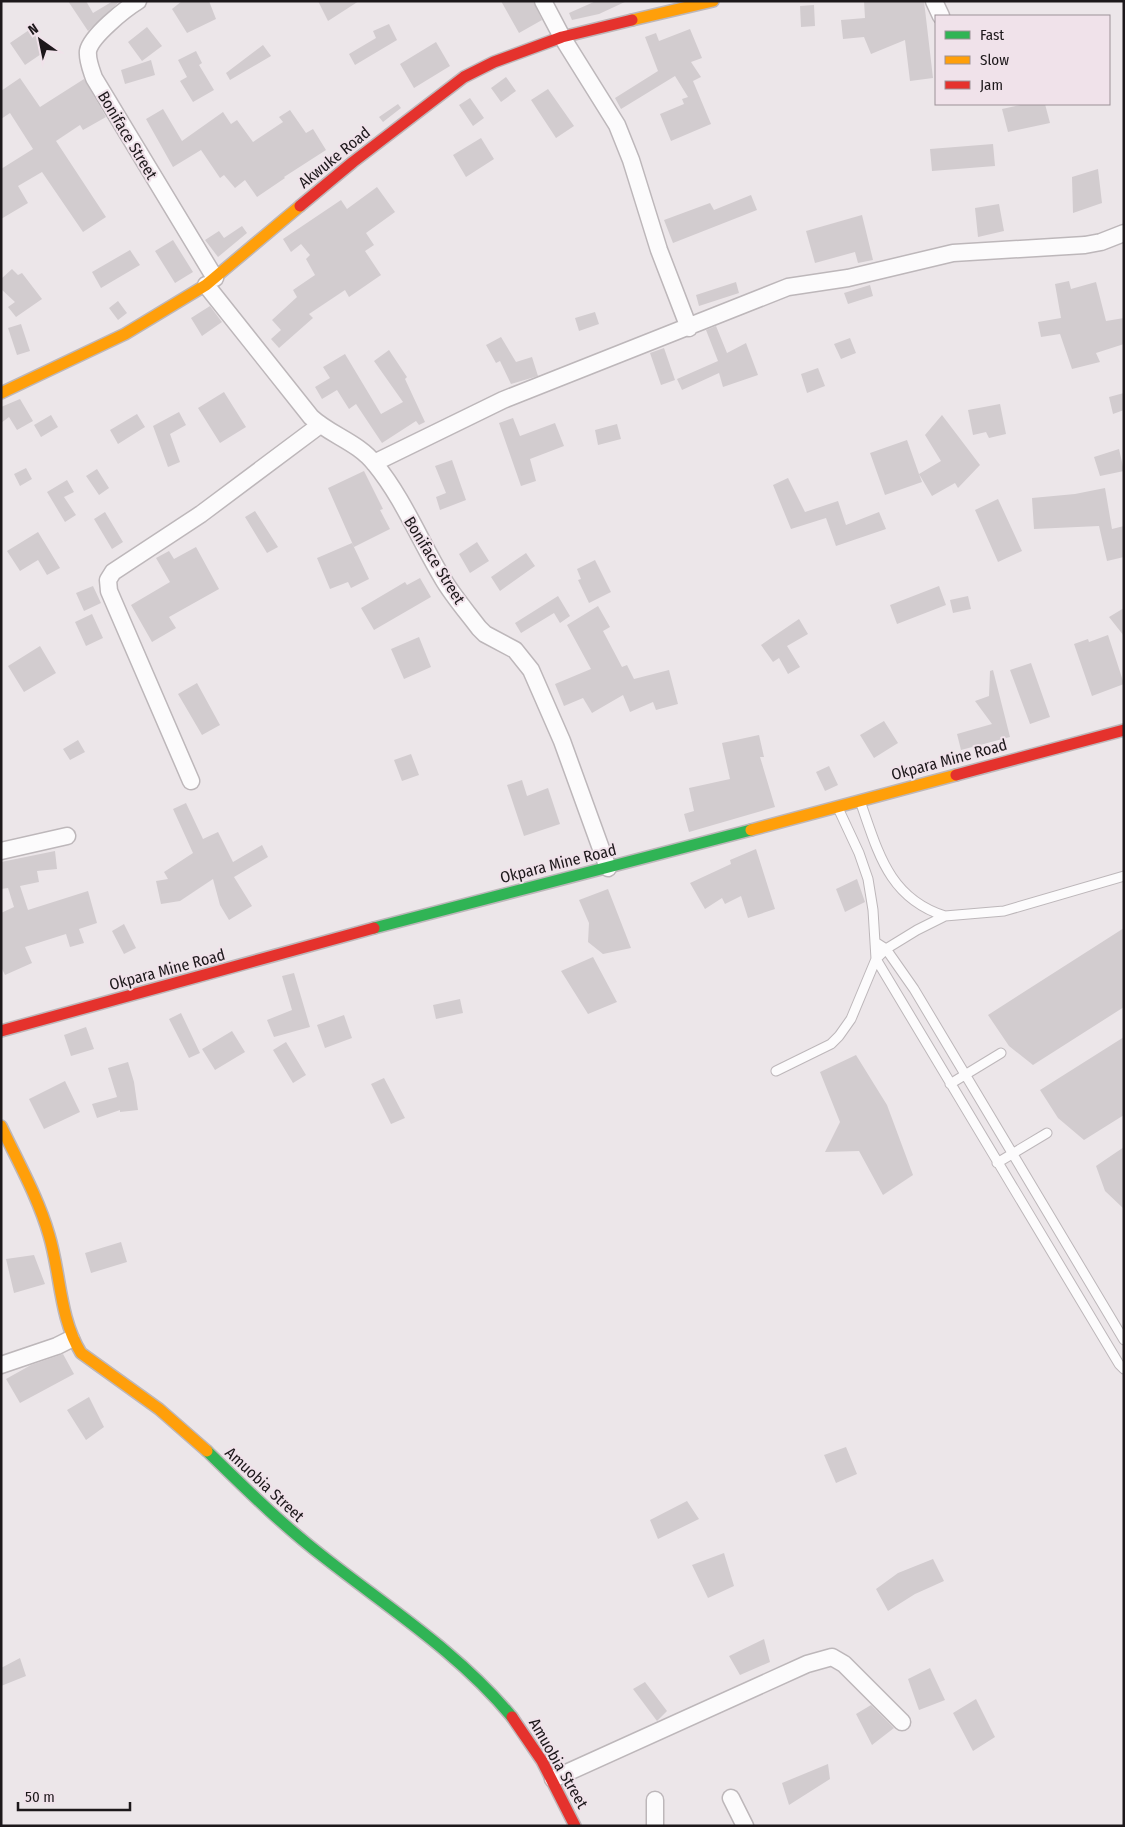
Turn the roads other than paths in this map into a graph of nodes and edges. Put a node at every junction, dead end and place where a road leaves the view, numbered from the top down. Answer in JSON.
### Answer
{"nodes":[{"id":1,"x":138,"y":1,"type":"edge"},
{"id":2,"x":543,"y":1,"type":"edge"},
{"id":3,"x":714,"y":1,"type":"edge"},
{"id":4,"x":934,"y":1,"type":"edge"},
{"id":5,"x":941,"y":15,"type":"edge"},
{"id":6,"x":562,"y":37,"type":"junction"},
{"id":7,"x":1124,"y":233,"type":"edge"},
{"id":8,"x":211,"y":282,"type":"junction"},
{"id":9,"x":689,"y":328,"type":"junction"},
{"id":10,"x":1,"y":393,"type":"edge"},
{"id":11,"x":320,"y":426,"type":"junction"},
{"id":12,"x":374,"y":463,"type":"junction"},
{"id":13,"x":1124,"y":730,"type":"edge"},
{"id":14,"x":191,"y":781,"type":"dead end"},
{"id":15,"x":860,"y":799,"type":"junction"},
{"id":16,"x":837,"y":806,"type":"junction"},
{"id":17,"x":67,"y":836,"type":"dead end"},
{"id":18,"x":1,"y":851,"type":"edge"},
{"id":19,"x":608,"y":868,"type":"junction"},
{"id":20,"x":1124,"y":876,"type":"edge"},
{"id":21,"x":945,"y":916,"type":"junction"},
{"id":22,"x":875,"y":942,"type":"junction"},
{"id":23,"x":886,"y":949,"type":"junction"},
{"id":24,"x":876,"y":959,"type":"junction"},
{"id":25,"x":1,"y":1031,"type":"edge"},
{"id":26,"x":1001,"y":1053,"type":"dead end"},
{"id":27,"x":776,"y":1071,"type":"dead end"},
{"id":28,"x":966,"y":1075,"type":"junction"},
{"id":29,"x":950,"y":1084,"type":"junction"},
{"id":30,"x":1,"y":1126,"type":"edge"},
{"id":31,"x":1047,"y":1133,"type":"dead end"},
{"id":32,"x":1013,"y":1154,"type":"junction"},
{"id":33,"x":997,"y":1163,"type":"junction"},
{"id":34,"x":1051,"y":1220,"type":"junction"},
{"id":35,"x":1037,"y":1230,"type":"junction"},
{"id":36,"x":1104,"y":1309,"type":"junction"},
{"id":37,"x":1091,"y":1317,"type":"junction"},
{"id":38,"x":71,"y":1339,"type":"junction"},
{"id":39,"x":1124,"y":1340,"type":"edge"},
{"id":40,"x":1,"y":1365,"type":"edge"},
{"id":41,"x":1124,"y":1368,"type":"edge"},
{"id":42,"x":902,"y":1722,"type":"dead end"},
{"id":43,"x":553,"y":1779,"type":"junction"},
{"id":44,"x":731,"y":1798,"type":"dead end"},
{"id":45,"x":655,"y":1800,"type":"dead end"},
{"id":46,"x":575,"y":1826,"type":"edge"},
{"id":47,"x":655,"y":1826,"type":"edge"},
{"id":48,"x":745,"y":1826,"type":"edge"}],
"edges":[{"from":1,"to":8,"type":"street","name":"Boniface Street"},
{"from":2,"to":6,"type":"street"},
{"from":3,"to":6,"type":"street","name":"Akwuke Road"},
{"from":4,"to":5,"type":"street"},
{"from":6,"to":8,"type":"street","name":"Akwuke Road"},
{"from":6,"to":9,"type":"street"},
{"from":7,"to":9,"type":"street"},
{"from":8,"to":10,"type":"street","name":"Akwuke Road"},
{"from":8,"to":11,"type":"street","name":"Boniface Street"},
{"from":9,"to":12,"type":"street"},
{"from":11,"to":12,"type":"street","name":"Boniface Street"},
{"from":11,"to":14,"type":"street"},
{"from":12,"to":19,"type":"street","name":"Boniface Street"},
{"from":13,"to":15,"type":"street","name":"Okpara Mine Road"},
{"from":15,"to":16,"type":"street","name":"Okpara Mine Road"},
{"from":15,"to":21,"type":"lane"},
{"from":16,"to":19,"type":"street","name":"Okpara Mine Road"},
{"from":16,"to":22,"type":"lane"},
{"from":17,"to":18,"type":"street"},
{"from":19,"to":25,"type":"street","name":"Okpara Mine Road"},
{"from":20,"to":21,"type":"lane"},
{"from":21,"to":23,"type":"lane"},
{"from":22,"to":23,"type":"lane"},
{"from":22,"to":24,"type":"lane"},
{"from":23,"to":24,"type":"lane"},
{"from":23,"to":28,"type":"lane"},
{"from":24,"to":27,"type":"lane"},
{"from":24,"to":29,"type":"lane"},
{"from":26,"to":28,"type":"lane"},
{"from":28,"to":29,"type":"lane"},
{"from":28,"to":32,"type":"lane"},
{"from":29,"to":33,"type":"lane"},
{"from":30,"to":38,"type":"street","name":"Amuobia Street"},
{"from":31,"to":32,"type":"lane"},
{"from":32,"to":33,"type":"lane"},
{"from":32,"to":34,"type":"lane"},
{"from":33,"to":35,"type":"lane"},
{"from":34,"to":35,"type":"lane"},
{"from":34,"to":36,"type":"lane"},
{"from":35,"to":37,"type":"lane"},
{"from":36,"to":37,"type":"lane"},
{"from":36,"to":39,"type":"lane"},
{"from":37,"to":41,"type":"lane"},
{"from":38,"to":40,"type":"street"},
{"from":38,"to":43,"type":"street","name":"Amuobia Street"},
{"from":42,"to":43,"type":"street"},
{"from":43,"to":46,"type":"street","name":"Amuobia Street"},
{"from":44,"to":48,"type":"street"},
{"from":45,"to":47,"type":"street"}]}
